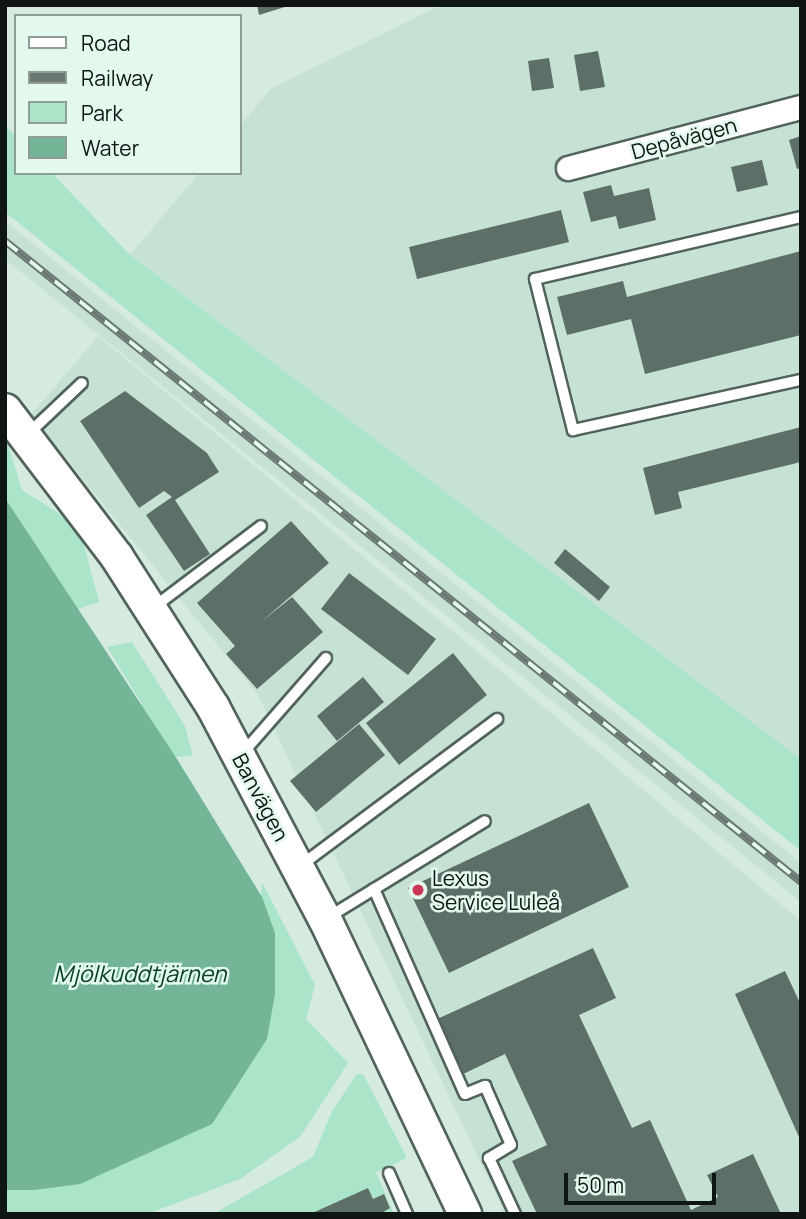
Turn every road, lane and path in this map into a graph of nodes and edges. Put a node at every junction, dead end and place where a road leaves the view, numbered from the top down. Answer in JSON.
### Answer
{"nodes":[{"id":1,"x":801,"y":107,"type":"edge"},
{"id":2,"x":568,"y":168,"type":"dead end"},
{"id":3,"x":801,"y":217,"type":"edge"},
{"id":4,"x":801,"y":380,"type":"edge"},
{"id":5,"x":82,"y":383,"type":"dead end"},
{"id":6,"x":5,"y":410,"type":"edge"},
{"id":7,"x":26,"y":436,"type":"junction"},
{"id":8,"x":261,"y":526,"type":"dead end"},
{"id":9,"x":152,"y":608,"type":"junction"},
{"id":10,"x":326,"y":658,"type":"dead end"},
{"id":11,"x":497,"y":719,"type":"dead end"},
{"id":12,"x":239,"y":757,"type":"junction"},
{"id":13,"x":485,"y":821,"type":"dead end"},
{"id":14,"x":298,"y":868,"type":"junction"},
{"id":15,"x":374,"y":889,"type":"junction"},
{"id":16,"x":325,"y":919,"type":"junction"},
{"id":17,"x":389,"y":1173,"type":"dead end"},
{"id":18,"x":407,"y":1214,"type":"edge"},
{"id":19,"x":465,"y":1214,"type":"edge"},
{"id":20,"x":515,"y":1214,"type":"edge"}],
"edges":[{"from":1,"to":2,"type":"street","name":"Depåvägen"},
{"from":3,"to":4,"type":"lane"},
{"from":5,"to":7,"type":"lane"},
{"from":6,"to":7,"type":"street","name":"Banvägen"},
{"from":7,"to":9,"type":"street","name":"Banvägen"},
{"from":8,"to":9,"type":"lane"},
{"from":9,"to":12,"type":"street","name":"Banvägen"},
{"from":10,"to":12,"type":"lane"},
{"from":11,"to":14,"type":"lane"},
{"from":12,"to":14,"type":"street","name":"Banvägen"},
{"from":13,"to":15,"type":"lane"},
{"from":14,"to":16,"type":"street","name":"Banvägen"},
{"from":15,"to":16,"type":"lane"},
{"from":15,"to":20,"type":"lane"},
{"from":16,"to":19,"type":"street","name":"Banvägen"},
{"from":17,"to":18,"type":"lane"}]}
